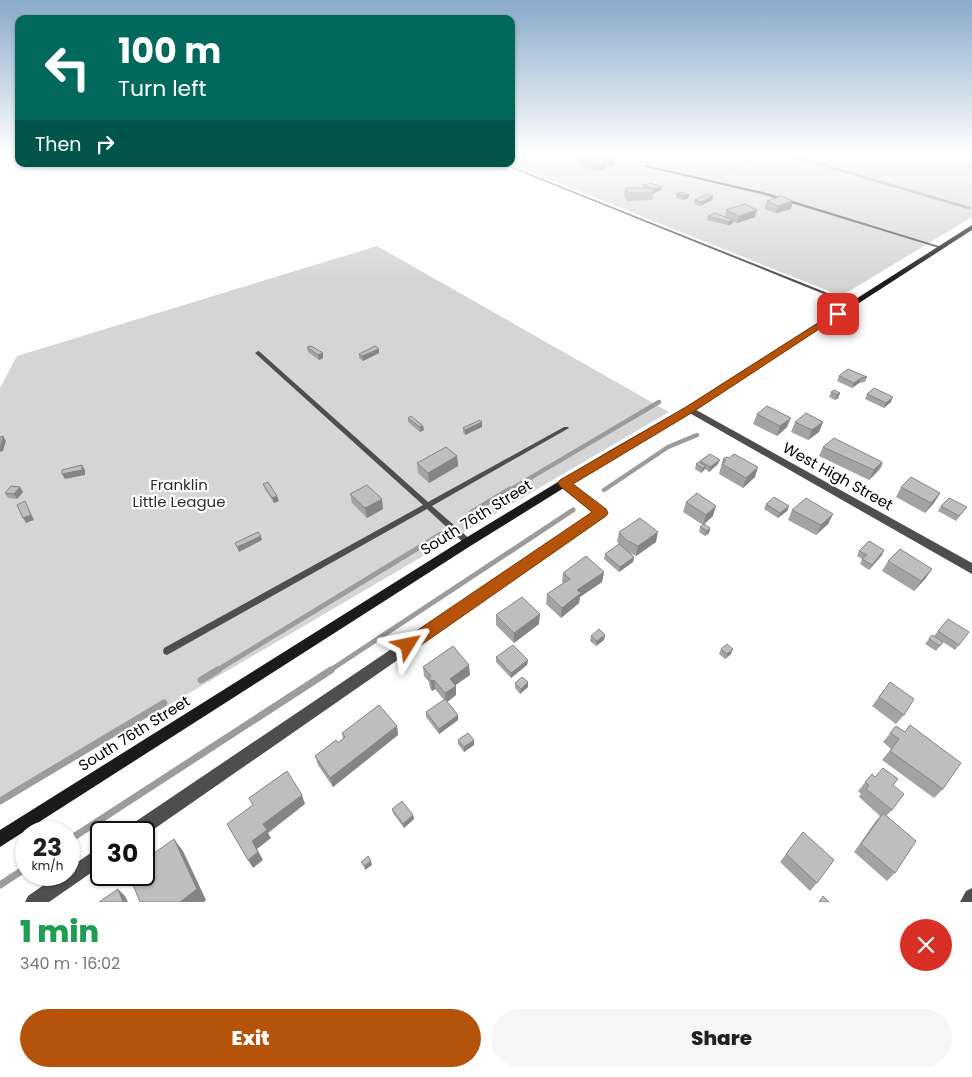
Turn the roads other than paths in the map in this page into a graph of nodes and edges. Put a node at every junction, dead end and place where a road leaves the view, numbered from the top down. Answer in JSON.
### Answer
{"nodes":[{"id":1,"x":584,"y":196,"type":"edge"},
{"id":2,"x":773,"y":196,"type":"edge"},
{"id":3,"x":972,"y":227,"type":"edge"},
{"id":4,"x":940,"y":248,"type":"junction"},
{"id":5,"x":853,"y":304,"type":"junction"},
{"id":6,"x":258,"y":353,"type":"dead end"},
{"id":7,"x":689,"y":410,"type":"junction"},
{"id":8,"x":566,"y":428,"type":"dead end"},
{"id":9,"x":564,"y":483,"type":"junction"},
{"id":10,"x":428,"y":506,"type":"junction"},
{"id":11,"x":468,"y":542,"type":"junction"},
{"id":12,"x":972,"y":569,"type":"edge"},
{"id":13,"x":167,"y":651,"type":"dead end"},
{"id":14,"x":151,"y":821,"type":"edge"},
{"id":15,"x":0,"y":839,"type":"edge"},
{"id":16,"x":90,"y":864,"type":"edge"},
{"id":17,"x":972,"y":897,"type":"edge"},
{"id":18,"x":34,"y":902,"type":"edge"},
{"id":19,"x":969,"y":902,"type":"edge"}],
"edges":[{"from":1,"to":5,"type":"lane"},
{"from":2,"to":4,"type":"lane"},
{"from":3,"to":4,"type":"main road","name":"South 76th Street"},
{"from":4,"to":5,"type":"main road","name":"South 76th Street"},
{"from":5,"to":7,"type":"main road","name":"South 76th Street"},
{"from":6,"to":10,"type":"lane"},
{"from":7,"to":9,"type":"main road","name":"South 76th Street"},
{"from":7,"to":12,"type":"street","name":"West High Street"},
{"from":8,"to":10,"type":"lane"},
{"from":9,"to":11,"type":"main road","name":"South 76th Street"},
{"from":9,"to":14,"type":"street"},
{"from":10,"to":11,"type":"lane"},
{"from":10,"to":13,"type":"lane"},
{"from":11,"to":15,"type":"main road","name":"South 76th Street"},
{"from":16,"to":18,"type":"street"},
{"from":17,"to":19,"type":"street"}]}
